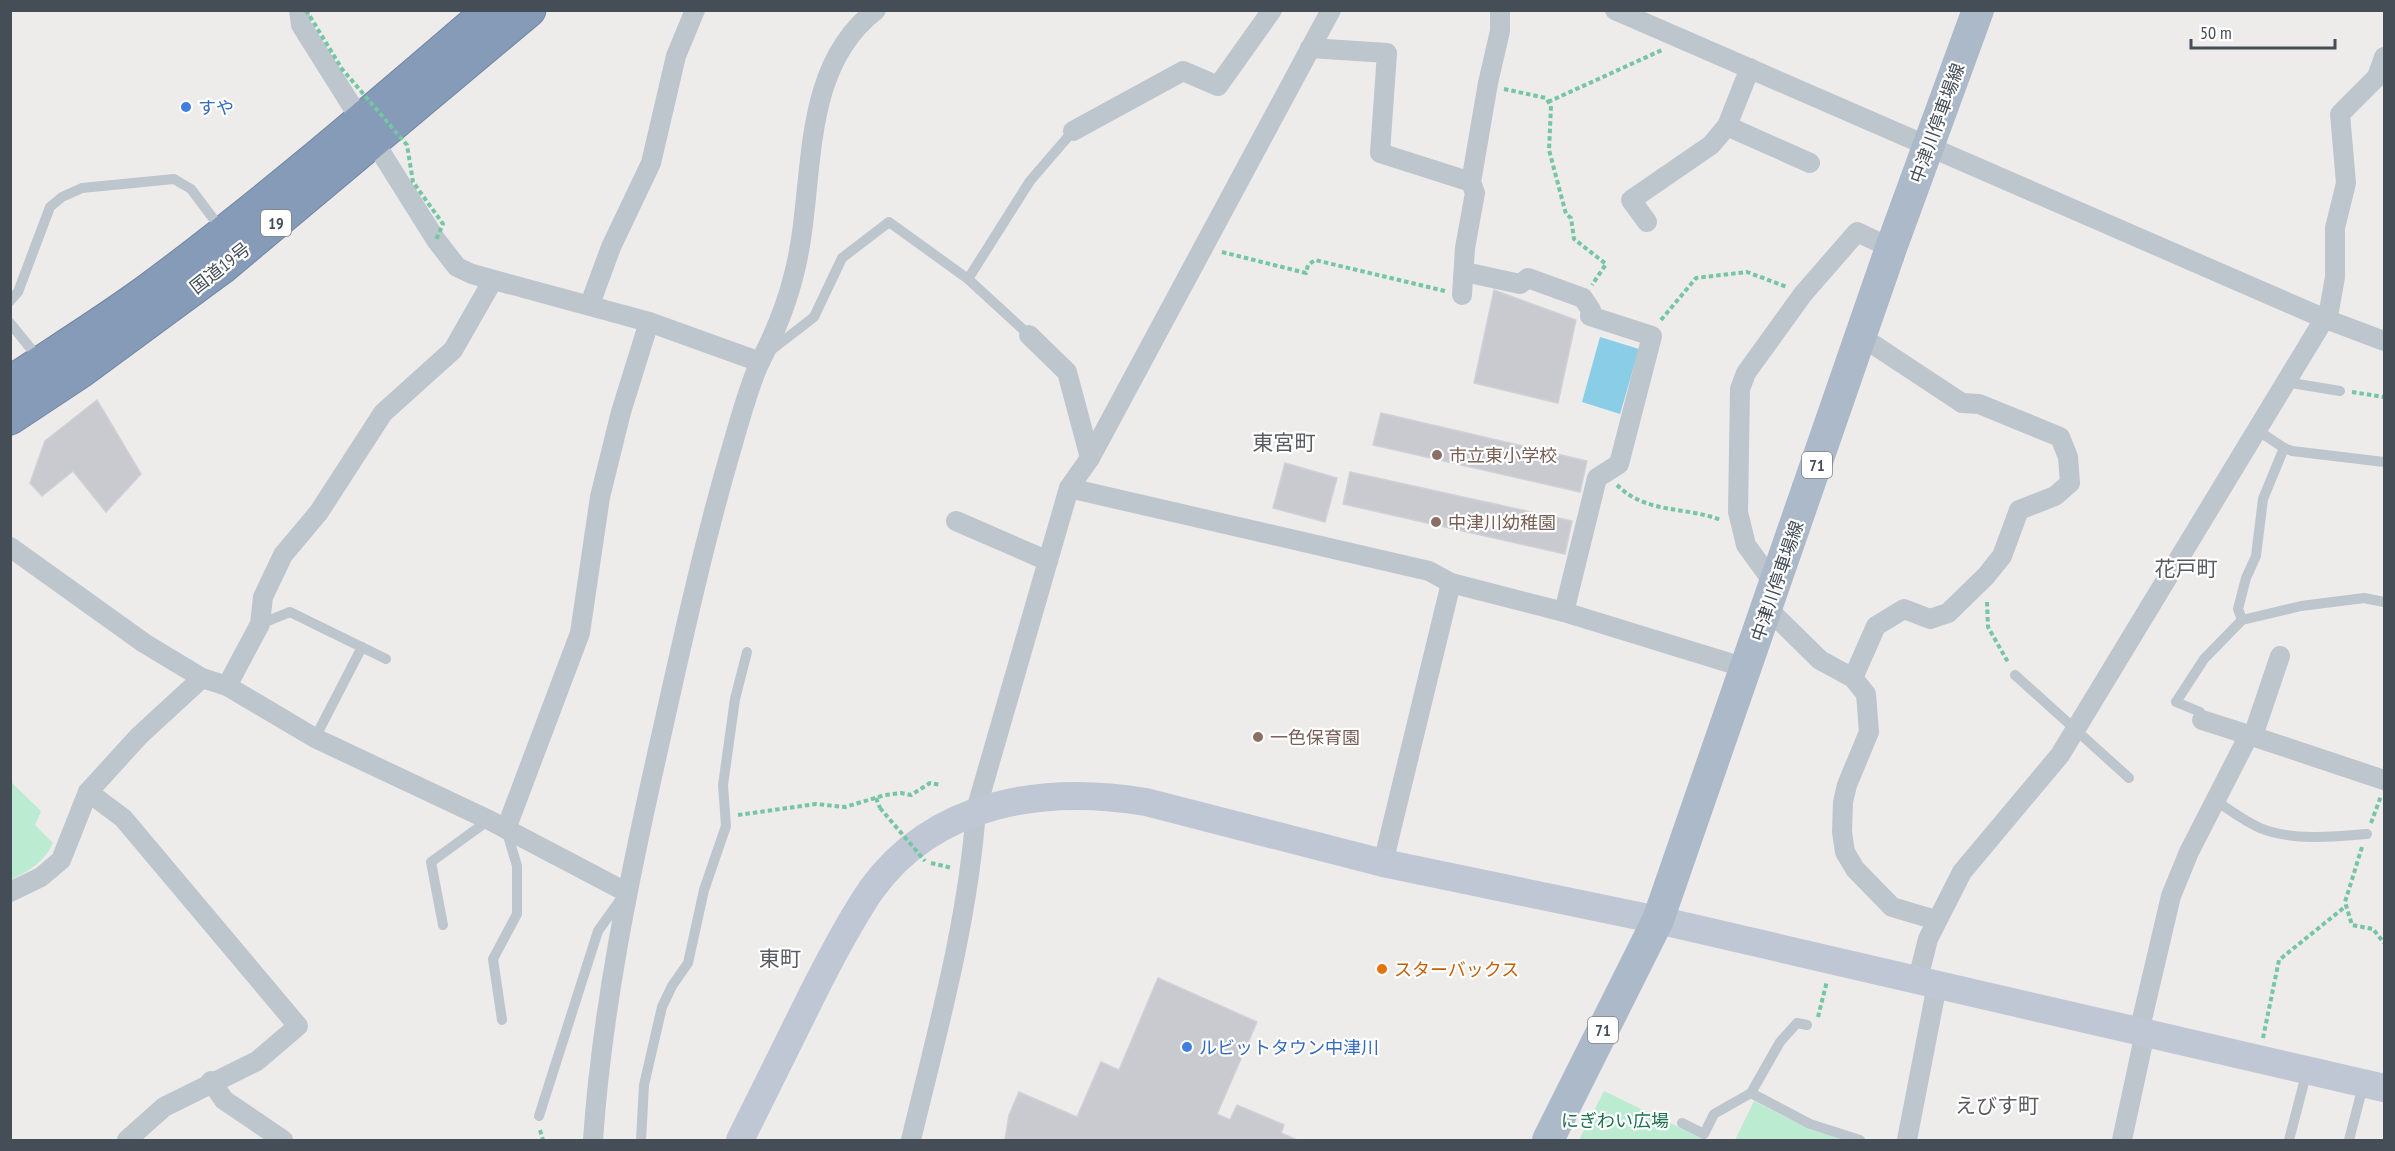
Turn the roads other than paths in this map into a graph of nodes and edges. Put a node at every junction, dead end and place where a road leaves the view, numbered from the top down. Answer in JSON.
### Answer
{"nodes":[{"id":1,"x":299,"y":10,"type":"edge"},
{"id":2,"x":490,"y":10,"type":"edge"},
{"id":3,"x":529,"y":10,"type":"edge"},
{"id":4,"x":695,"y":10,"type":"edge"},
{"id":5,"x":876,"y":10,"type":"edge"},
{"id":6,"x":1272,"y":10,"type":"edge"},
{"id":7,"x":1331,"y":10,"type":"edge"},
{"id":8,"x":1500,"y":10,"type":"edge"},
{"id":9,"x":1615,"y":10,"type":"edge"},
{"id":10,"x":1978,"y":10,"type":"edge"},
{"id":11,"x":1310,"y":48,"type":"junction"},
{"id":12,"x":2385,"y":57,"type":"edge"},
{"id":13,"x":1750,"y":68,"type":"junction"},
{"id":14,"x":1727,"y":126,"type":"junction"},
{"id":15,"x":368,"y":131,"type":"junction"},
{"id":16,"x":1072,"y":131,"type":"joint"},
{"id":17,"x":1929,"y":147,"type":"junction"},
{"id":18,"x":1810,"y":163,"type":"dead end"},
{"id":19,"x":1471,"y":182,"type":"junction"},
{"id":20,"x":1647,"y":222,"type":"dead end"},
{"id":21,"x":224,"y":233,"type":"junction"},
{"id":22,"x":1891,"y":248,"type":"junction"},
{"id":23,"x":1465,"y":272,"type":"junction"},
{"id":24,"x":969,"y":279,"type":"junction"},
{"id":25,"x":493,"y":280,"type":"junction"},
{"id":26,"x":1462,"y":295,"type":"road end"},
{"id":27,"x":10,"y":301,"type":"edge"},
{"id":28,"x":590,"y":304,"type":"junction"},
{"id":29,"x":2323,"y":318,"type":"junction"},
{"id":30,"x":649,"y":322,"type":"junction"},
{"id":31,"x":10,"y":323,"type":"edge"},
{"id":32,"x":1029,"y":335,"type":"joint"},
{"id":33,"x":1862,"y":337,"type":"junction"},
{"id":34,"x":2385,"y":341,"type":"edge"},
{"id":35,"x":763,"y":359,"type":"junction"},
{"id":36,"x":41,"y":362,"type":"junction"},
{"id":37,"x":2285,"y":382,"type":"junction"},
{"id":38,"x":10,"y":383,"type":"edge"},
{"id":39,"x":2340,"y":391,"type":"road end"},
{"id":40,"x":10,"y":418,"type":"edge"},
{"id":41,"x":2257,"y":430,"type":"junction"},
{"id":42,"x":2284,"y":448,"type":"junction"},
{"id":43,"x":1090,"y":458,"type":"junction"},
{"id":44,"x":2385,"y":462,"type":"edge"},
{"id":45,"x":1069,"y":488,"type":"junction"},
{"id":46,"x":956,"y":521,"type":"dead end"},
{"id":47,"x":12,"y":551,"type":"edge"},
{"id":48,"x":1048,"y":561,"type":"junction"},
{"id":49,"x":1451,"y":583,"type":"junction"},
{"id":50,"x":1771,"y":597,"type":"junction"},
{"id":51,"x":2385,"y":602,"type":"edge"},
{"id":52,"x":1564,"y":612,"type":"junction"},
{"id":53,"x":2242,"y":620,"type":"junction"},
{"id":54,"x":260,"y":624,"type":"junction"},
{"id":55,"x":362,"y":647,"type":"junction"},
{"id":56,"x":747,"y":652,"type":"dead end"},
{"id":57,"x":2280,"y":656,"type":"dead end"},
{"id":58,"x":386,"y":659,"type":"dead end"},
{"id":59,"x":1746,"y":668,"type":"junction"},
{"id":60,"x":2015,"y":675,"type":"road end"},
{"id":61,"x":202,"y":678,"type":"junction"},
{"id":62,"x":1853,"y":678,"type":"junction"},
{"id":63,"x":227,"y":686,"type":"junction"},
{"id":64,"x":2202,"y":720,"type":"joint"},
{"id":65,"x":2076,"y":729,"type":"junction"},
{"id":66,"x":2251,"y":735,"type":"junction"},
{"id":67,"x":315,"y":738,"type":"junction"},
{"id":68,"x":2129,"y":778,"type":"dead end"},
{"id":69,"x":2385,"y":780,"type":"edge"},
{"id":70,"x":88,"y":792,"type":"junction"},
{"id":71,"x":2216,"y":801,"type":"junction"},
{"id":72,"x":976,"y":810,"type":"junction"},
{"id":73,"x":498,"y":825,"type":"junction"},
{"id":74,"x":2367,"y":834,"type":"road end"},
{"id":75,"x":1383,"y":863,"type":"junction"},
{"id":76,"x":10,"y":892,"type":"edge"},
{"id":77,"x":626,"y":892,"type":"junction"},
{"id":78,"x":1658,"y":920,"type":"junction"},
{"id":79,"x":1936,"y":920,"type":"junction"},
{"id":80,"x":443,"y":925,"type":"dead end"},
{"id":81,"x":1927,"y":982,"type":"junction"},
{"id":82,"x":502,"y":1020,"type":"dead end"},
{"id":83,"x":1808,"y":1025,"type":"road end"},
{"id":84,"x":2142,"y":1033,"type":"junction"},
{"id":85,"x":2307,"y":1071,"type":"junction"},
{"id":86,"x":211,"y":1081,"type":"junction"},
{"id":87,"x":2374,"y":1086,"type":"edge"},
{"id":88,"x":1751,"y":1093,"type":"junction"},
{"id":89,"x":539,"y":1116,"type":"dead end"},
{"id":90,"x":1682,"y":1123,"type":"dead end"},
{"id":91,"x":127,"y":1140,"type":"edge"},
{"id":92,"x":283,"y":1140,"type":"edge"},
{"id":93,"x":593,"y":1140,"type":"edge"},
{"id":94,"x":641,"y":1140,"type":"edge"},
{"id":95,"x":740,"y":1140,"type":"edge"},
{"id":96,"x":911,"y":1140,"type":"edge"},
{"id":97,"x":1548,"y":1140,"type":"edge"},
{"id":98,"x":1860,"y":1140,"type":"edge"},
{"id":99,"x":1907,"y":1140,"type":"edge"},
{"id":100,"x":2122,"y":1140,"type":"edge"},
{"id":101,"x":2289,"y":1140,"type":"edge"},
{"id":102,"x":2349,"y":1140,"type":"edge"}],
"edges":[{"from":1,"to":15,"type":"street"},
{"from":2,"to":15,"type":"highway","name":"国道19号","number":"19"},
{"from":3,"to":15,"type":"highway","name":"国道19号","number":"19"},
{"from":4,"to":28,"type":"street"},
{"from":5,"to":35,"type":"street"},
{"from":6,"to":16,"type":"street"},
{"from":7,"to":11,"type":"street"},
{"from":8,"to":19,"type":"street"},
{"from":9,"to":13,"type":"street"},
{"from":10,"to":17,"type":"main road","name":"中津川停車場線","number":"71"},
{"from":11,"to":19,"type":"street"},
{"from":11,"to":43,"type":"street"},
{"from":12,"to":29,"type":"street"},
{"from":13,"to":14,"type":"street"},
{"from":13,"to":17,"type":"street"},
{"from":14,"to":18,"type":"street"},
{"from":14,"to":20,"type":"street"},
{"from":15,"to":21,"type":"highway","name":"国道19号","number":"19"},
{"from":15,"to":25,"type":"street"},
{"from":15,"to":40,"type":"highway","name":"国道19号","number":"19"},
{"from":16,"to":24,"type":"lane"},
{"from":17,"to":22,"type":"main road","name":"中津川停車場線","number":"71"},
{"from":17,"to":29,"type":"street"},
{"from":19,"to":23,"type":"street"},
{"from":21,"to":27,"type":"lane"},
{"from":21,"to":36,"type":"highway","name":"国道19号","number":"19"},
{"from":22,"to":33,"type":"main road","name":"中津川停車場線","number":"71"},
{"from":22,"to":50,"type":"street"},
{"from":23,"to":26,"type":"street"},
{"from":23,"to":52,"type":"street"},
{"from":24,"to":32,"type":"lane"},
{"from":24,"to":35,"type":"lane"},
{"from":25,"to":28,"type":"street"},
{"from":25,"to":54,"type":"street"},
{"from":28,"to":30,"type":"street"},
{"from":29,"to":34,"type":"street"},
{"from":29,"to":37,"type":"street"},
{"from":30,"to":35,"type":"street"},
{"from":30,"to":73,"type":"street"},
{"from":31,"to":36,"type":"lane"},
{"from":32,"to":43,"type":"street"},
{"from":33,"to":50,"type":"main road","name":"中津川停車場線","number":"71"},
{"from":33,"to":62,"type":"street"},
{"from":35,"to":77,"type":"street"},
{"from":36,"to":38,"type":"highway","name":"国道19号","number":"19"},
{"from":37,"to":39,"type":"lane"},
{"from":37,"to":41,"type":"street"},
{"from":41,"to":42,"type":"lane"},
{"from":41,"to":65,"type":"street"},
{"from":42,"to":44,"type":"lane"},
{"from":42,"to":53,"type":"lane"},
{"from":43,"to":45,"type":"street"},
{"from":45,"to":48,"type":"street"},
{"from":45,"to":49,"type":"street"},
{"from":46,"to":48,"type":"street"},
{"from":47,"to":61,"type":"street"},
{"from":48,"to":72,"type":"street"},
{"from":49,"to":52,"type":"street"},
{"from":49,"to":75,"type":"street"},
{"from":50,"to":59,"type":"main road","name":"中津川停車場線","number":"71"},
{"from":50,"to":62,"type":"street"},
{"from":51,"to":53,"type":"lane"},
{"from":52,"to":59,"type":"street"},
{"from":53,"to":64,"type":"lane"},
{"from":54,"to":55,"type":"lane"},
{"from":54,"to":63,"type":"street"},
{"from":55,"to":58,"type":"lane"},
{"from":55,"to":67,"type":"lane"},
{"from":56,"to":94,"type":"lane"},
{"from":57,"to":66,"type":"street"},
{"from":59,"to":78,"type":"main road","name":"中津川停車場線","number":"71"},
{"from":60,"to":65,"type":"lane"},
{"from":61,"to":63,"type":"street"},
{"from":61,"to":70,"type":"street"},
{"from":62,"to":79,"type":"street"},
{"from":63,"to":67,"type":"street"},
{"from":64,"to":66,"type":"street"},
{"from":65,"to":68,"type":"lane"},
{"from":65,"to":79,"type":"street"},
{"from":66,"to":69,"type":"street"},
{"from":66,"to":71,"type":"street"},
{"from":67,"to":73,"type":"street"},
{"from":70,"to":76,"type":"street"},
{"from":70,"to":86,"type":"street"},
{"from":71,"to":74,"type":"lane"},
{"from":71,"to":84,"type":"street"},
{"from":72,"to":75,"type":"street"},
{"from":72,"to":95,"type":"street"},
{"from":72,"to":96,"type":"street"},
{"from":73,"to":77,"type":"street"},
{"from":73,"to":80,"type":"lane"},
{"from":73,"to":82,"type":"lane"},
{"from":75,"to":78,"type":"street"},
{"from":77,"to":89,"type":"lane"},
{"from":77,"to":93,"type":"street"},
{"from":78,"to":81,"type":"street"},
{"from":78,"to":97,"type":"main road","name":"中津川停車場線","number":"71"},
{"from":79,"to":81,"type":"street"},
{"from":81,"to":84,"type":"street"},
{"from":81,"to":99,"type":"street"},
{"from":83,"to":88,"type":"lane"},
{"from":84,"to":85,"type":"street"},
{"from":84,"to":100,"type":"street"},
{"from":85,"to":87,"type":"street"},
{"from":85,"to":101,"type":"lane"},
{"from":86,"to":91,"type":"street"},
{"from":86,"to":92,"type":"street"},
{"from":87,"to":102,"type":"lane"},
{"from":88,"to":90,"type":"lane"},
{"from":88,"to":98,"type":"lane"}]}
